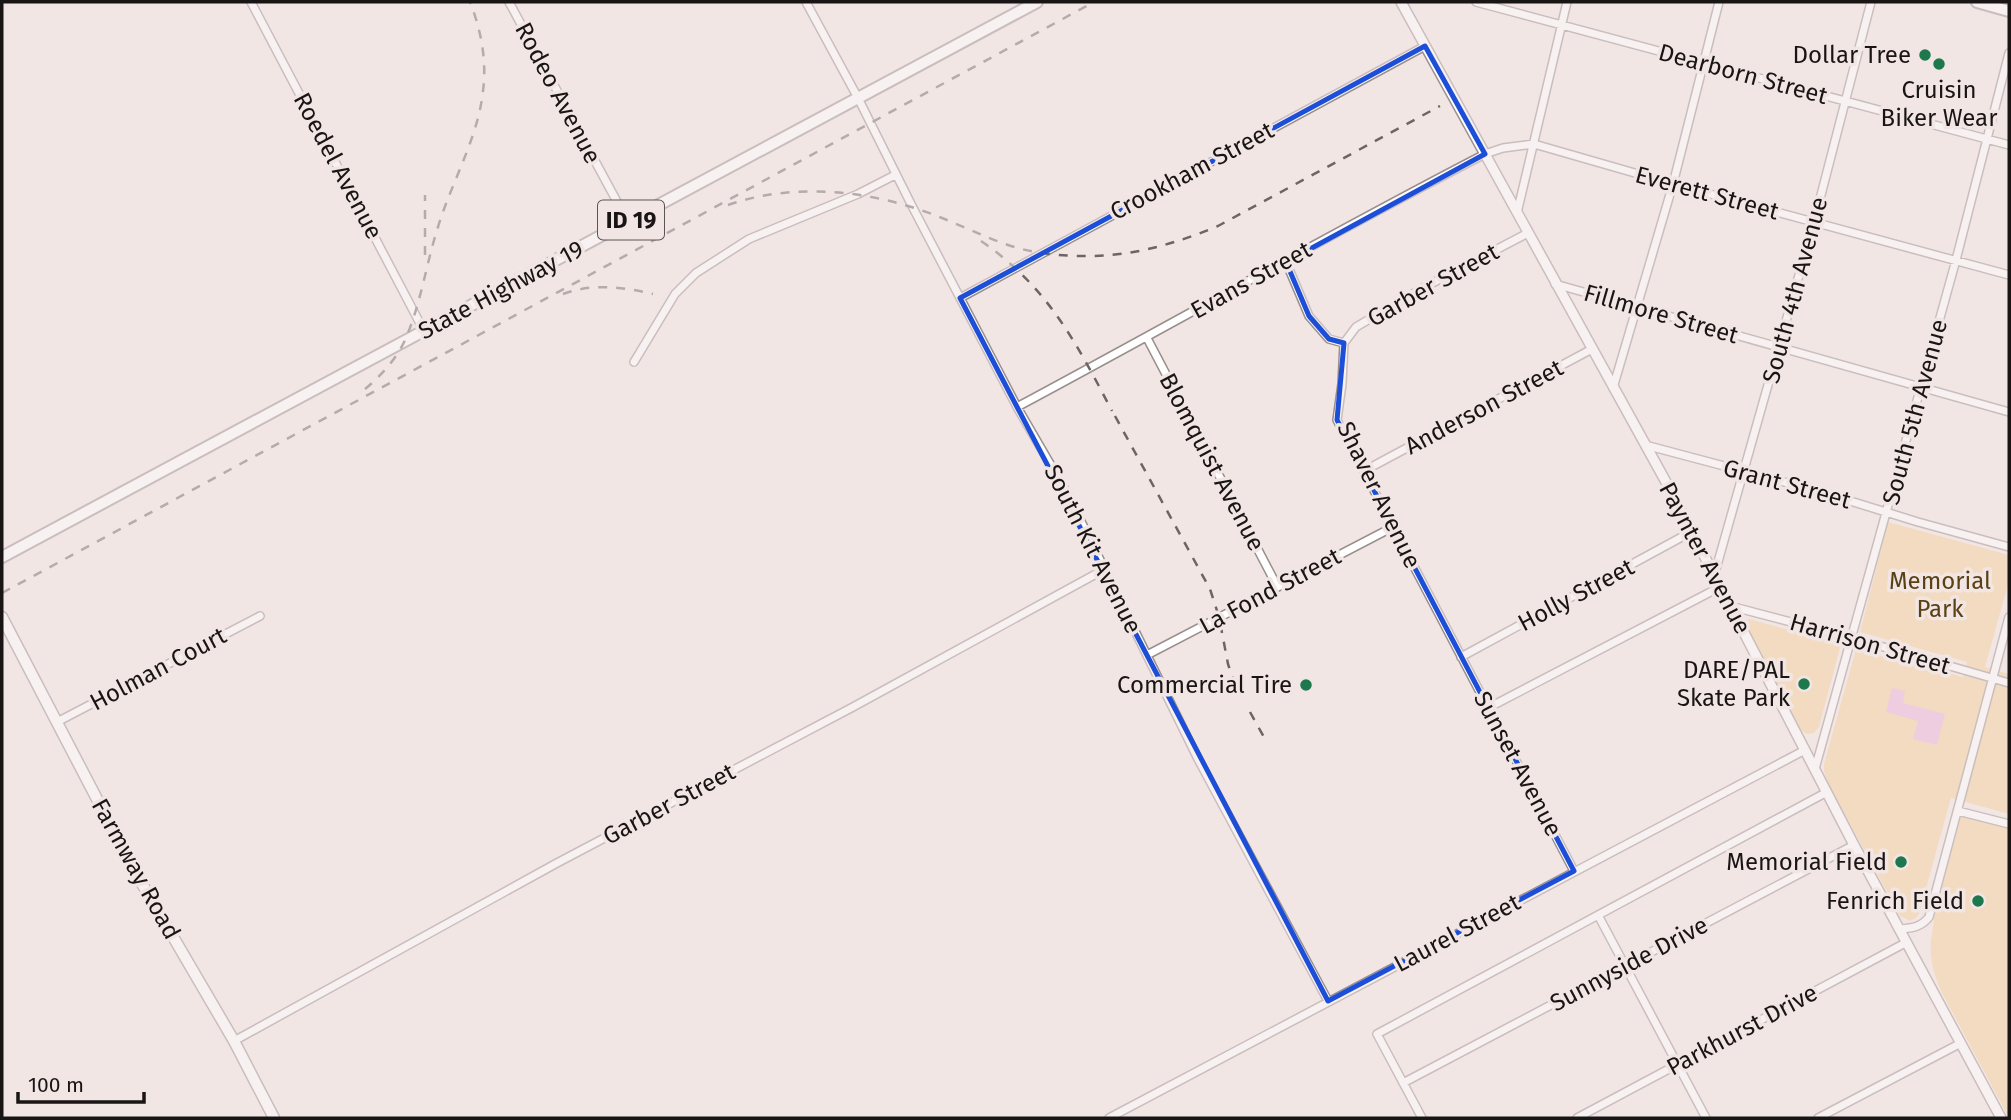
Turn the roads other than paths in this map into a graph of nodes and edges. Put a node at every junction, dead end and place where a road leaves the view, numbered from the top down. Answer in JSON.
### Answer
{"nodes":[{"id":1,"x":251,"y":2,"type":"edge"},
{"id":2,"x":509,"y":2,"type":"edge"},
{"id":3,"x":806,"y":2,"type":"edge"},
{"id":4,"x":1037,"y":2,"type":"edge"},
{"id":5,"x":1401,"y":2,"type":"edge"},
{"id":6,"x":1476,"y":2,"type":"edge"},
{"id":7,"x":1567,"y":2,"type":"edge"},
{"id":8,"x":1719,"y":2,"type":"edge"},
{"id":9,"x":1871,"y":2,"type":"edge"},
{"id":10,"x":1977,"y":2,"type":"edge"},
{"id":11,"x":2009,"y":10,"type":"edge"},
{"id":12,"x":1561,"y":25,"type":"junction"},
{"id":13,"x":1424,"y":46,"type":"junction"},
{"id":14,"x":2009,"y":53,"type":"edge"},
{"id":15,"x":1704,"y":62,"type":"junction"},
{"id":16,"x":858,"y":98,"type":"junction"},
{"id":17,"x":1844,"y":101,"type":"junction"},
{"id":18,"x":1986,"y":139,"type":"junction"},
{"id":19,"x":1534,"y":144,"type":"junction"},
{"id":20,"x":2009,"y":145,"type":"edge"},
{"id":21,"x":1485,"y":154,"type":"junction"},
{"id":22,"x":895,"y":175,"type":"junction"},
{"id":23,"x":1673,"y":184,"type":"junction"},
{"id":24,"x":1517,"y":214,"type":"junction"},
{"id":25,"x":628,"y":222,"type":"junction"},
{"id":26,"x":1814,"y":222,"type":"junction"},
{"id":27,"x":1528,"y":233,"type":"junction"},
{"id":28,"x":1956,"y":260,"type":"junction"},
{"id":29,"x":1286,"y":262,"type":"junction"},
{"id":30,"x":2009,"y":275,"type":"edge"},
{"id":31,"x":1555,"y":284,"type":"junction"},
{"id":32,"x":960,"y":298,"type":"junction"},
{"id":33,"x":1637,"y":307,"type":"junction"},
{"id":34,"x":424,"y":331,"type":"junction"},
{"id":35,"x":1147,"y":338,"type":"junction"},
{"id":36,"x":1344,"y":343,"type":"junction"},
{"id":37,"x":1780,"y":348,"type":"junction"},
{"id":38,"x":1592,"y":349,"type":"junction"},
{"id":39,"x":634,"y":362,"type":"dead end"},
{"id":40,"x":1613,"y":388,"type":"junction"},
{"id":41,"x":1921,"y":388,"type":"junction"},
{"id":42,"x":1017,"y":407,"type":"junction"},
{"id":43,"x":2009,"y":412,"type":"edge"},
{"id":44,"x":1645,"y":445,"type":"junction"},
{"id":45,"x":1375,"y":465,"type":"dead end"},
{"id":46,"x":1745,"y":471,"type":"junction"},
{"id":47,"x":1887,"y":512,"type":"junction"},
{"id":48,"x":1393,"y":527,"type":"junction"},
{"id":49,"x":1691,"y":532,"type":"junction"},
{"id":50,"x":2009,"y":547,"type":"edge"},
{"id":51,"x":2,"y":557,"type":"edge"},
{"id":52,"x":1105,"y":569,"type":"junction"},
{"id":53,"x":1714,"y":576,"type":"junction"},
{"id":54,"x":1277,"y":586,"type":"junction"},
{"id":55,"x":1720,"y":587,"type":"junction"},
{"id":56,"x":1730,"y":606,"type":"junction"},
{"id":57,"x":260,"y":615,"type":"dead end"},
{"id":58,"x":2,"y":617,"type":"edge"},
{"id":59,"x":2009,"y":617,"type":"edge"},
{"id":60,"x":1852,"y":638,"type":"junction"},
{"id":61,"x":1147,"y":655,"type":"junction"},
{"id":62,"x":1461,"y":657,"type":"junction"},
{"id":63,"x":1993,"y":679,"type":"junction"},
{"id":64,"x":2009,"y":683,"type":"edge"},
{"id":65,"x":1488,"y":708,"type":"junction"},
{"id":66,"x":57,"y":722,"type":"junction"},
{"id":67,"x":1805,"y":750,"type":"junction"},
{"id":68,"x":1815,"y":769,"type":"junction"},
{"id":69,"x":1826,"y":792,"type":"junction"},
{"id":70,"x":1958,"y":811,"type":"junction"},
{"id":71,"x":2009,"y":824,"type":"edge"},
{"id":72,"x":1854,"y":845,"type":"junction"},
{"id":73,"x":1574,"y":872,"type":"junction"},
{"id":74,"x":1598,"y":915,"type":"junction"},
{"id":75,"x":1900,"y":929,"type":"junction"},
{"id":76,"x":1907,"y":942,"type":"junction"},
{"id":77,"x":1625,"y":966,"type":"junction"},
{"id":78,"x":1328,"y":1001,"type":"junction"},
{"id":79,"x":234,"y":1041,"type":"junction"},
{"id":80,"x":1961,"y":1043,"type":"junction"},
{"id":81,"x":1677,"y":1065,"type":"junction"},
{"id":82,"x":1403,"y":1083,"type":"junction"},
{"id":83,"x":274,"y":1118,"type":"edge"},
{"id":84,"x":1109,"y":1118,"type":"edge"},
{"id":85,"x":1422,"y":1118,"type":"edge"},
{"id":86,"x":1577,"y":1118,"type":"edge"},
{"id":87,"x":1706,"y":1118,"type":"edge"},
{"id":88,"x":1818,"y":1118,"type":"edge"},
{"id":89,"x":2001,"y":1118,"type":"edge"}],
"edges":[{"from":1,"to":34,"type":"street","name":"Roedel Avenue"},
{"from":2,"to":25,"type":"street","name":"Rodeo Avenue"},
{"from":3,"to":16,"type":"street","name":"South Kit Avenue"},
{"from":4,"to":16,"type":"main road","name":"State Highway 19","number":"ID 19"},
{"from":5,"to":13,"type":"street","name":"Paynter Avenue"},
{"from":6,"to":12,"type":"street","name":"Dearborn Street"},
{"from":7,"to":12,"type":"street"},
{"from":8,"to":15,"type":"street"},
{"from":9,"to":17,"type":"street","name":"South 4th Avenue"},
{"from":10,"to":11,"type":"main road"},
{"from":12,"to":15,"type":"street","name":"Dearborn Street"},
{"from":12,"to":19,"type":"street"},
{"from":13,"to":21,"type":"street","name":"Paynter Avenue"},
{"from":13,"to":32,"type":"street","name":"Crookham Street"},
{"from":14,"to":18,"type":"street","name":"South 5th Avenue"},
{"from":15,"to":17,"type":"street","name":"Dearborn Street"},
{"from":15,"to":23,"type":"street"},
{"from":16,"to":22,"type":"street","name":"South Kit Avenue"},
{"from":16,"to":25,"type":"main road","name":"State Highway 19","number":"ID 19"},
{"from":17,"to":18,"type":"street","name":"Dearborn Street"},
{"from":17,"to":26,"type":"street","name":"South 4th Avenue"},
{"from":18,"to":20,"type":"street","name":"Dearborn Street"},
{"from":18,"to":28,"type":"street","name":"South 5th Avenue"},
{"from":19,"to":21,"type":"street","name":"Everett Street"},
{"from":19,"to":23,"type":"street","name":"Everett Street"},
{"from":19,"to":24,"type":"street"},
{"from":21,"to":24,"type":"street","name":"Paynter Avenue"},
{"from":21,"to":29,"type":"street","name":"Evans Street"},
{"from":22,"to":32,"type":"street","name":"South Kit Avenue"},
{"from":22,"to":39,"type":"street"},
{"from":23,"to":26,"type":"street","name":"Everett Street"},
{"from":23,"to":33,"type":"street"},
{"from":24,"to":27,"type":"street","name":"Paynter Avenue"},
{"from":25,"to":34,"type":"main road","name":"State Highway 19","number":"ID 19"},
{"from":26,"to":28,"type":"street","name":"Everett Street"},
{"from":26,"to":37,"type":"street","name":"South 4th Avenue"},
{"from":27,"to":31,"type":"street","name":"Paynter Avenue"},
{"from":27,"to":36,"type":"street","name":"Garber Street"},
{"from":28,"to":30,"type":"street","name":"Everett Street"},
{"from":28,"to":41,"type":"street","name":"South 5th Avenue"},
{"from":29,"to":35,"type":"street","name":"Evans Street"},
{"from":29,"to":36,"type":"street"},
{"from":31,"to":33,"type":"street","name":"Fillmore Street"},
{"from":31,"to":38,"type":"street","name":"Paynter Avenue"},
{"from":32,"to":42,"type":"street","name":"South Kit Avenue"},
{"from":33,"to":37,"type":"street","name":"Fillmore Street"},
{"from":33,"to":40,"type":"street"},
{"from":34,"to":51,"type":"main road","name":"State Highway 19","number":"ID 19"},
{"from":35,"to":42,"type":"street","name":"Evans Street"},
{"from":35,"to":54,"type":"street","name":"Blomquist Avenue"},
{"from":36,"to":48,"type":"street","name":"Shaver Avenue"},
{"from":37,"to":41,"type":"street","name":"Fillmore Street"},
{"from":37,"to":46,"type":"street","name":"South 4th Avenue"},
{"from":38,"to":40,"type":"street","name":"Paynter Avenue"},
{"from":38,"to":45,"type":"street","name":"Anderson Street"},
{"from":40,"to":44,"type":"street","name":"Paynter Avenue"},
{"from":41,"to":43,"type":"street","name":"Fillmore Street"},
{"from":41,"to":47,"type":"street","name":"South 5th Avenue"},
{"from":42,"to":52,"type":"street","name":"South Kit Avenue"},
{"from":44,"to":46,"type":"street","name":"Grant Street"},
{"from":44,"to":49,"type":"street","name":"Paynter Avenue"},
{"from":46,"to":47,"type":"street","name":"Grant Street"},
{"from":46,"to":53,"type":"street","name":"South 4th Avenue"},
{"from":47,"to":50,"type":"street","name":"Grant Street"},
{"from":47,"to":60,"type":"street","name":"South 5th Avenue"},
{"from":48,"to":54,"type":"street","name":"La Fond Street"},
{"from":48,"to":62,"type":"street","name":"Shaver Avenue"},
{"from":49,"to":53,"type":"street","name":"Paynter Avenue"},
{"from":49,"to":62,"type":"street","name":"Holly Street"},
{"from":52,"to":61,"type":"street","name":"South Kit Avenue"},
{"from":52,"to":79,"type":"street","name":"Garber Street"},
{"from":53,"to":55,"type":"street","name":"Paynter Avenue"},
{"from":54,"to":61,"type":"street","name":"La Fond Street"},
{"from":55,"to":56,"type":"street","name":"Paynter Avenue"},
{"from":55,"to":65,"type":"street"},
{"from":56,"to":60,"type":"street","name":"Harrison Street"},
{"from":56,"to":67,"type":"street","name":"Paynter Avenue"},
{"from":57,"to":66,"type":"street","name":"Holman Court"},
{"from":58,"to":66,"type":"main road","name":"Farmway Road"},
{"from":59,"to":63,"type":"street"},
{"from":60,"to":63,"type":"street","name":"Harrison Street"},
{"from":60,"to":68,"type":"street","name":"South 5th Avenue"},
{"from":61,"to":78,"type":"street","name":"South Kit Avenue"},
{"from":62,"to":65,"type":"street","name":"Sunset Avenue"},
{"from":63,"to":64,"type":"street","name":"Harrison Street"},
{"from":63,"to":70,"type":"street"},
{"from":65,"to":73,"type":"street","name":"Sunset Avenue"},
{"from":66,"to":79,"type":"main road","name":"Farmway Road"},
{"from":67,"to":68,"type":"street","name":"Paynter Avenue"},
{"from":67,"to":73,"type":"street","name":"Laurel Street"},
{"from":68,"to":69,"type":"street","name":"Paynter Avenue"},
{"from":69,"to":72,"type":"street","name":"Paynter Avenue"},
{"from":69,"to":74,"type":"street"},
{"from":70,"to":71,"type":"street"},
{"from":70,"to":75,"type":"street"},
{"from":72,"to":75,"type":"street","name":"Paynter Avenue"},
{"from":72,"to":77,"type":"street","name":"Sunnyside Drive"},
{"from":73,"to":78,"type":"street","name":"Laurel Street"},
{"from":74,"to":77,"type":"street"},
{"from":74,"to":82,"type":"street"},
{"from":75,"to":76,"type":"street","name":"Paynter Avenue"},
{"from":76,"to":80,"type":"street","name":"Paynter Avenue"},
{"from":76,"to":81,"type":"street","name":"Parkhurst Drive"},
{"from":77,"to":81,"type":"street"},
{"from":77,"to":82,"type":"street","name":"Sunnyside Drive"},
{"from":78,"to":84,"type":"street","name":"Laurel Street"},
{"from":79,"to":83,"type":"main road","name":"Farmway Road"},
{"from":80,"to":88,"type":"street"},
{"from":80,"to":89,"type":"street","name":"Paynter Avenue"},
{"from":81,"to":86,"type":"street","name":"Parkhurst Drive"},
{"from":81,"to":87,"type":"street"},
{"from":82,"to":85,"type":"street"}]}
